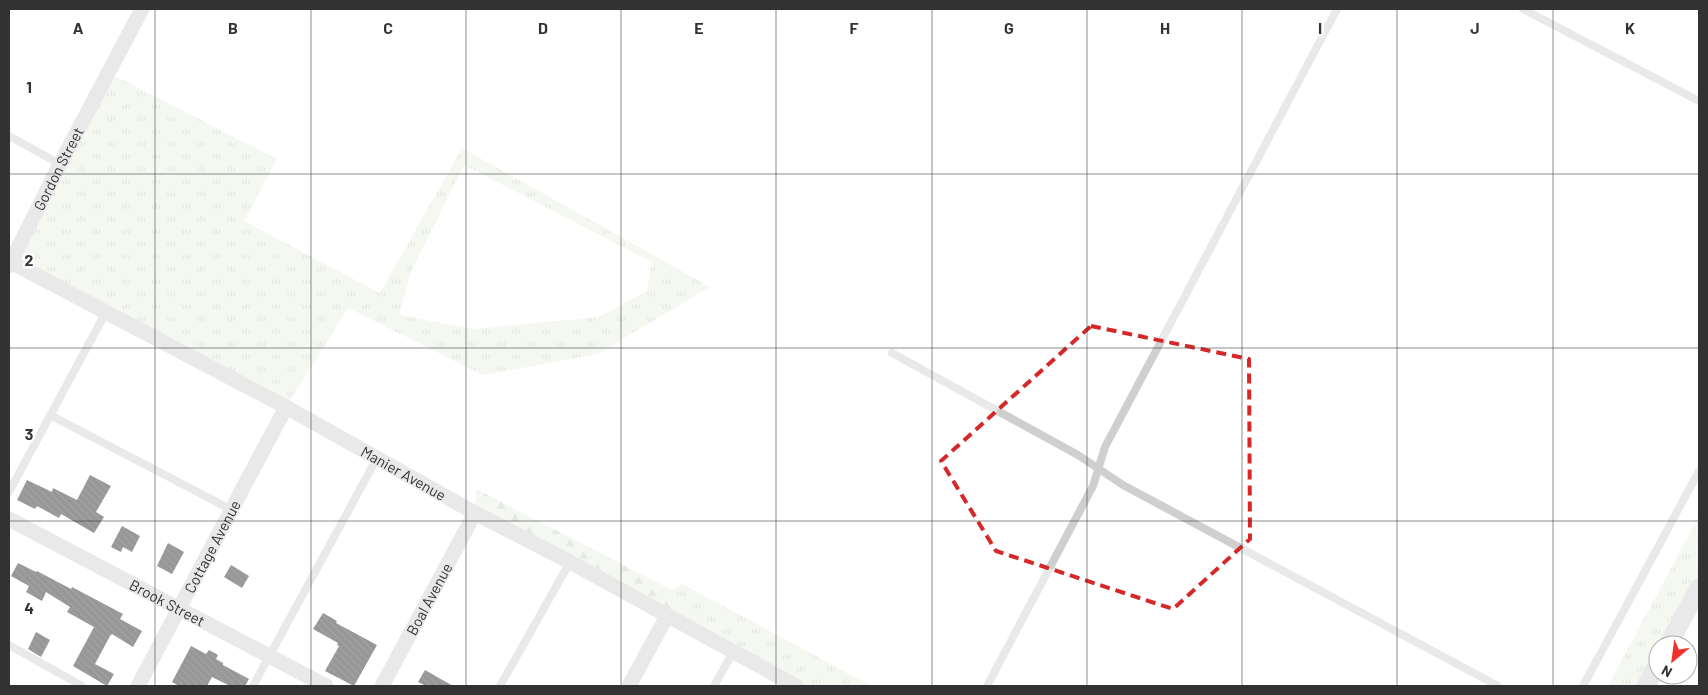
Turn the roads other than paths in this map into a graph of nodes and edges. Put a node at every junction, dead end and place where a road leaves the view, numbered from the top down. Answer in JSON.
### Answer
{"nodes":[{"id":1,"x":142,"y":9,"type":"edge"},
{"id":2,"x":1338,"y":9,"type":"edge"},
{"id":3,"x":1523,"y":9,"type":"edge"},
{"id":4,"x":1699,"y":102,"type":"edge"},
{"id":5,"x":9,"y":136,"type":"edge"},
{"id":6,"x":60,"y":164,"type":"junction"},
{"id":7,"x":9,"y":263,"type":"edge"},
{"id":8,"x":106,"y":312,"type":"junction"},
{"id":9,"x":892,"y":353,"type":"dead end"},
{"id":10,"x":286,"y":406,"type":"junction"},
{"id":11,"x":50,"y":415,"type":"junction"},
{"id":12,"x":377,"y":458,"type":"junction"},
{"id":13,"x":1098,"y":468,"type":"junction"},
{"id":14,"x":1699,"y":471,"type":"edge"},
{"id":15,"x":9,"y":492,"type":"edge"},
{"id":16,"x":232,"y":510,"type":"junction"},
{"id":17,"x":475,"y":513,"type":"junction"},
{"id":18,"x":9,"y":519,"type":"edge"},
{"id":19,"x":570,"y":562,"type":"junction"},
{"id":20,"x":1699,"y":588,"type":"edge"},
{"id":21,"x":179,"y":610,"type":"junction"},
{"id":22,"x":667,"y":616,"type":"junction"},
{"id":23,"x":1673,"y":635,"type":"edge"},
{"id":24,"x":9,"y":645,"type":"edge"},
{"id":25,"x":733,"y":652,"type":"junction"},
{"id":26,"x":269,"y":657,"type":"junction"},
{"id":27,"x":82,"y":686,"type":"edge"},
{"id":28,"x":138,"y":686,"type":"edge"},
{"id":29,"x":253,"y":686,"type":"edge"},
{"id":30,"x":326,"y":686,"type":"edge"},
{"id":31,"x":382,"y":686,"type":"edge"},
{"id":32,"x":500,"y":686,"type":"edge"},
{"id":33,"x":629,"y":686,"type":"edge"},
{"id":34,"x":714,"y":686,"type":"edge"},
{"id":35,"x":796,"y":686,"type":"edge"},
{"id":36,"x":987,"y":686,"type":"edge"},
{"id":37,"x":1498,"y":686,"type":"edge"},
{"id":38,"x":1583,"y":686,"type":"edge"}],
"edges":[{"from":1,"to":6,"type":"street","name":"Gordon Street"},
{"from":2,"to":13,"type":"lane"},
{"from":3,"to":4,"type":"lane"},
{"from":5,"to":6,"type":"lane"},
{"from":6,"to":7,"type":"street","name":"Gordon Street"},
{"from":7,"to":8,"type":"street","name":"Manier Avenue"},
{"from":8,"to":10,"type":"street","name":"Manier Avenue"},
{"from":8,"to":11,"type":"lane"},
{"from":9,"to":13,"type":"lane"},
{"from":10,"to":12,"type":"street","name":"Manier Avenue"},
{"from":10,"to":16,"type":"street","name":"Cottage Avenue"},
{"from":11,"to":15,"type":"lane"},
{"from":11,"to":16,"type":"lane"},
{"from":12,"to":17,"type":"street","name":"Manier Avenue"},
{"from":12,"to":26,"type":"lane"},
{"from":13,"to":36,"type":"lane"},
{"from":13,"to":37,"type":"lane"},
{"from":14,"to":38,"type":"lane"},
{"from":16,"to":21,"type":"street","name":"Cottage Avenue"},
{"from":17,"to":19,"type":"street","name":"Manier Avenue"},
{"from":17,"to":31,"type":"street","name":"Boal Avenue"},
{"from":18,"to":21,"type":"street","name":"Brook Street"},
{"from":19,"to":22,"type":"street","name":"Manier Avenue"},
{"from":19,"to":32,"type":"lane"},
{"from":20,"to":23,"type":"street"},
{"from":21,"to":26,"type":"street","name":"Brook Street"},
{"from":21,"to":28,"type":"street","name":"Cottage Avenue"},
{"from":22,"to":25,"type":"street","name":"Manier Avenue"},
{"from":22,"to":33,"type":"street"},
{"from":24,"to":27,"type":"lane"},
{"from":25,"to":34,"type":"lane"},
{"from":25,"to":35,"type":"street","name":"Manier Avenue"},
{"from":26,"to":29,"type":"lane"},
{"from":26,"to":30,"type":"street","name":"Brook Street"}]}
